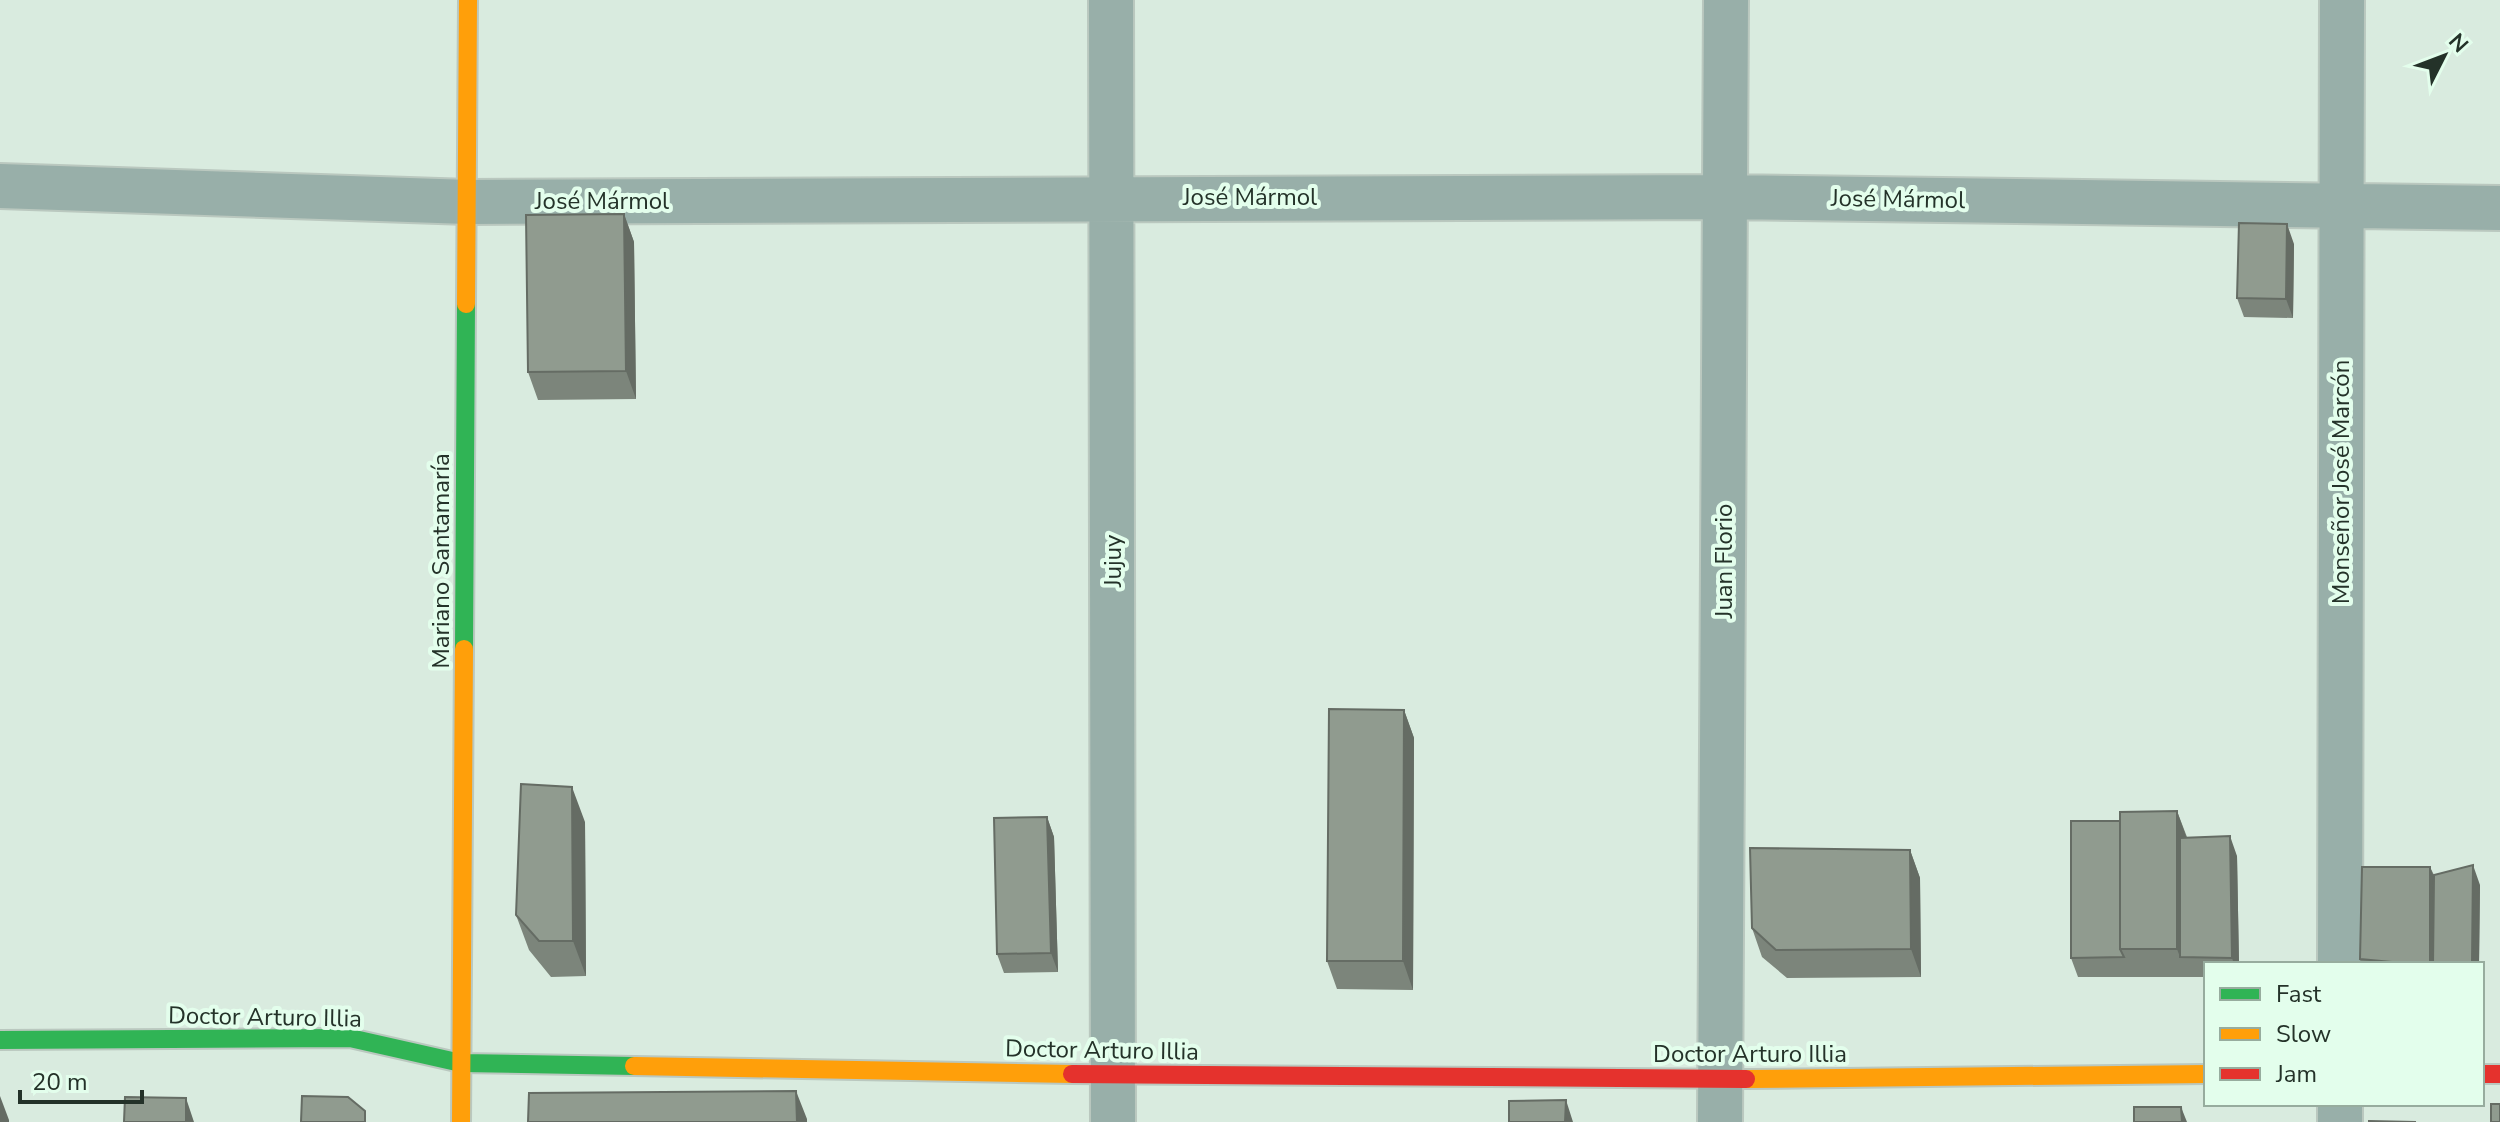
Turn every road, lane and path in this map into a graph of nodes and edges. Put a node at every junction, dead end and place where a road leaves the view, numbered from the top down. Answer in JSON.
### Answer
{"nodes":[{"id":1,"x":468,"y":0,"type":"edge"},
{"id":2,"x":1111,"y":0,"type":"edge"},
{"id":3,"x":1726,"y":0,"type":"edge"},
{"id":4,"x":2342,"y":0,"type":"edge"},
{"id":5,"x":0,"y":186,"type":"edge"},
{"id":6,"x":1727,"y":197,"type":"junction"},
{"id":7,"x":1112,"y":198,"type":"junction"},
{"id":8,"x":468,"y":202,"type":"junction"},
{"id":9,"x":2342,"y":205,"type":"junction"},
{"id":10,"x":2500,"y":208,"type":"edge"},
{"id":11,"x":2340,"y":962,"type":"edge"},
{"id":12,"x":0,"y":1040,"type":"edge"},
{"id":13,"x":461,"y":1063,"type":"junction"},
{"id":14,"x":2204,"y":1074,"type":"edge"},
{"id":15,"x":1113,"y":1075,"type":"junction"},
{"id":16,"x":1720,"y":1079,"type":"junction"},
{"id":17,"x":461,"y":1122,"type":"edge"},
{"id":18,"x":1113,"y":1122,"type":"edge"},
{"id":19,"x":1720,"y":1122,"type":"edge"}],
"edges":[{"from":1,"to":8,"type":"main road","name":"Mariano Santamaría"},
{"from":2,"to":7,"type":"street","name":"Jujuy"},
{"from":3,"to":6,"type":"street","name":"Juan Florio"},
{"from":4,"to":9,"type":"street","name":"Monseñor José Marcón"},
{"from":5,"to":8,"type":"street","name":"José Mármol"},
{"from":6,"to":7,"type":"street","name":"José Mármol"},
{"from":6,"to":9,"type":"street","name":"José Mármol"},
{"from":6,"to":16,"type":"street","name":"Juan Florio"},
{"from":7,"to":8,"type":"street","name":"José Mármol"},
{"from":7,"to":15,"type":"street","name":"Jujuy"},
{"from":8,"to":13,"type":"main road","name":"Mariano Santamaría"},
{"from":9,"to":10,"type":"street","name":"José Mármol"},
{"from":9,"to":11,"type":"street","name":"Monseñor José Marcón"},
{"from":12,"to":13,"type":"main road","name":"Doctor Arturo Illia"},
{"from":13,"to":15,"type":"main road","name":"Doctor Arturo Illia"},
{"from":13,"to":17,"type":"main road","name":"Mariano Santamaría"},
{"from":14,"to":16,"type":"main road","name":"Doctor Arturo Illia"},
{"from":15,"to":16,"type":"main road","name":"Doctor Arturo Illia"},
{"from":15,"to":18,"type":"street","name":"Jujuy"},
{"from":16,"to":19,"type":"street","name":"Juan Florio"}]}
